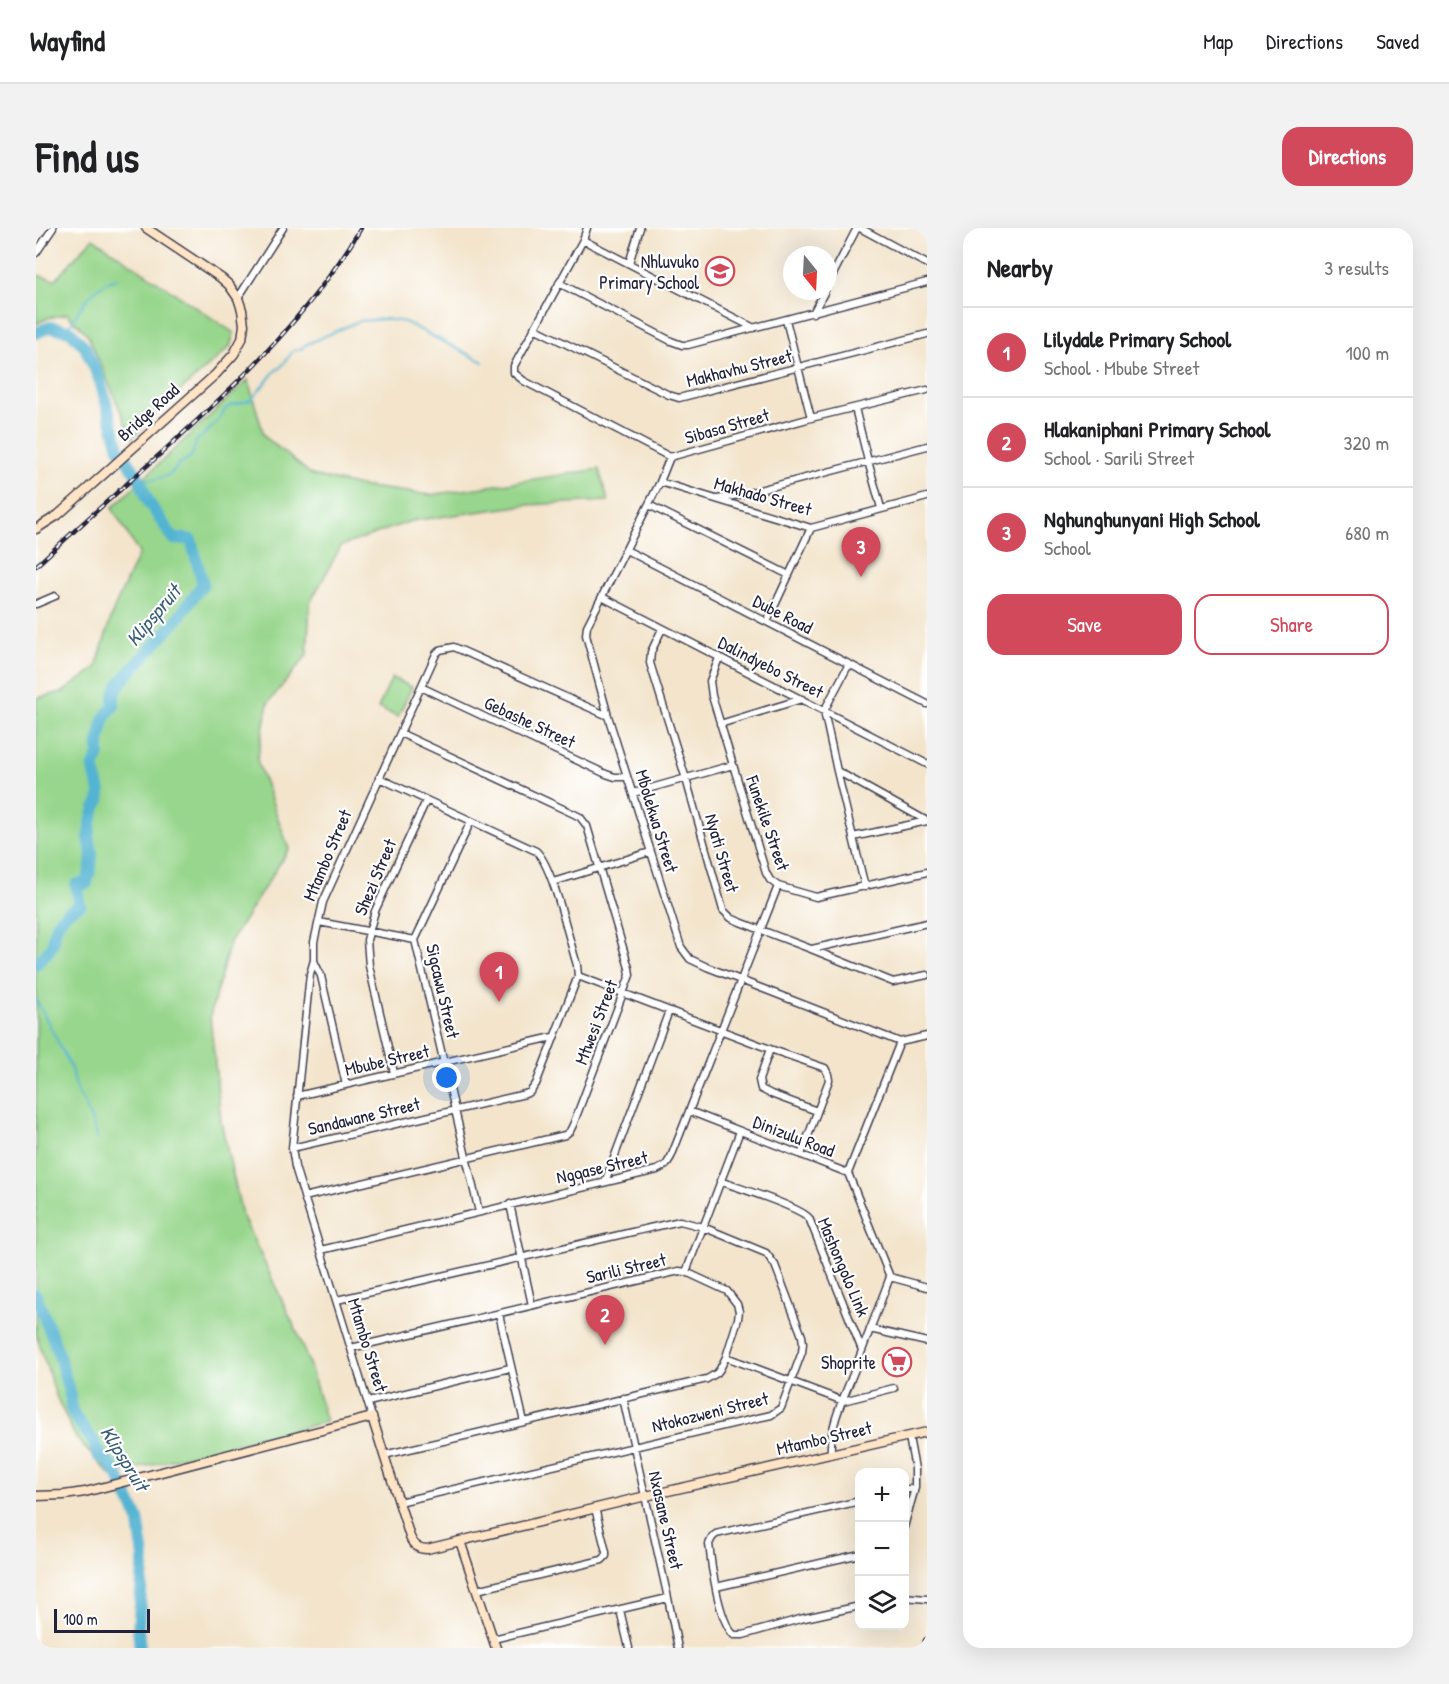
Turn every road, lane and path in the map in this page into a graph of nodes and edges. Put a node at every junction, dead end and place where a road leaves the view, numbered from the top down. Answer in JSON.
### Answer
{"nodes":[{"id":1,"x":146,"y":228,"type":"edge"},
{"id":2,"x":284,"y":228,"type":"edge"},
{"id":3,"x":587,"y":228,"type":"edge"},
{"id":4,"x":640,"y":228,"type":"edge"},
{"id":5,"x":859,"y":228,"type":"edge"},
{"id":6,"x":51,"y":229,"type":"edge"},
{"id":7,"x":583,"y":240,"type":"junction"},
{"id":8,"x":36,"y":253,"type":"edge"},
{"id":9,"x":629,"y":262,"type":"junction"},
{"id":10,"x":927,"y":264,"type":"edge"},
{"id":11,"x":837,"y":268,"type":"edge"},
{"id":12,"x":927,"y":282,"type":"edge"},
{"id":13,"x":559,"y":283,"type":"junction"},
{"id":14,"x":238,"y":298,"type":"junction"},
{"id":15,"x":820,"y":300,"type":"edge"},
{"id":16,"x":813,"y":313,"type":"junction"},
{"id":17,"x":786,"y":320,"type":"junction"},
{"id":18,"x":534,"y":328,"type":"junction"},
{"id":19,"x":754,"y":328,"type":"junction"},
{"id":20,"x":927,"y":334,"type":"edge"},
{"id":21,"x":799,"y":368,"type":"junction"},
{"id":22,"x":927,"y":390,"type":"edge"},
{"id":23,"x":855,"y":408,"type":"junction"},
{"id":24,"x":811,"y":418,"type":"junction"},
{"id":25,"x":927,"y":446,"type":"edge"},
{"id":26,"x":670,"y":457,"type":"junction"},
{"id":27,"x":868,"y":461,"type":"junction"},
{"id":28,"x":660,"y":483,"type":"junction"},
{"id":29,"x":748,"y":493,"type":"junction"},
{"id":30,"x":927,"y":497,"type":"edge"},
{"id":31,"x":718,"y":499,"type":"junction"},
{"id":32,"x":649,"y":505,"type":"junction"},
{"id":33,"x":745,"y":508,"type":"junction"},
{"id":34,"x":881,"y":508,"type":"junction"},
{"id":35,"x":811,"y":528,"type":"junction"},
{"id":36,"x":36,"y":530,"type":"edge"},
{"id":37,"x":626,"y":550,"type":"junction"},
{"id":38,"x":789,"y":575,"type":"junction"},
{"id":39,"x":56,"y":596,"type":"dead end"},
{"id":40,"x":602,"y":597,"type":"junction"},
{"id":41,"x":36,"y":604,"type":"edge"},
{"id":42,"x":767,"y":622,"type":"junction"},
{"id":43,"x":662,"y":629,"type":"junction"},
{"id":44,"x":718,"y":658,"type":"junction"},
{"id":45,"x":849,"y":664,"type":"junction"},
{"id":46,"x":421,"y":687,"type":"junction"},
{"id":47,"x":802,"y":699,"type":"junction"},
{"id":48,"x":927,"y":704,"type":"edge"},
{"id":49,"x":824,"y":711,"type":"junction"},
{"id":50,"x":608,"y":716,"type":"junction"},
{"id":51,"x":720,"y":723,"type":"junction"},
{"id":52,"x":400,"y":733,"type":"junction"},
{"id":53,"x":927,"y":764,"type":"edge"},
{"id":54,"x":733,"y":765,"type":"junction"},
{"id":55,"x":837,"y":771,"type":"junction"},
{"id":56,"x":627,"y":777,"type":"junction"},
{"id":57,"x":379,"y":778,"type":"junction"},
{"id":58,"x":686,"y":779,"type":"junction"},
{"id":59,"x":633,"y":794,"type":"junction"},
{"id":60,"x":426,"y":801,"type":"junction"},
{"id":61,"x":927,"y":820,"type":"edge"},
{"id":62,"x":471,"y":821,"type":"junction"},
{"id":63,"x":853,"y":837,"type":"junction"},
{"id":64,"x":650,"y":852,"type":"junction"},
{"id":65,"x":599,"y":867,"type":"junction"},
{"id":66,"x":927,"y":872,"type":"edge"},
{"id":67,"x":553,"y":882,"type":"junction"},
{"id":68,"x":778,"y":886,"type":"junction"},
{"id":69,"x":865,"y":887,"type":"junction"},
{"id":70,"x":319,"y":922,"type":"junction"},
{"id":71,"x":927,"y":923,"type":"edge"},
{"id":72,"x":760,"y":930,"type":"junction"},
{"id":73,"x":369,"y":932,"type":"junction"},
{"id":74,"x":415,"y":940,"type":"junction"},
{"id":75,"x":811,"y":949,"type":"junction"},
{"id":76,"x":314,"y":960,"type":"junction"},
{"id":77,"x":927,"y":975,"type":"edge"},
{"id":78,"x":578,"y":976,"type":"junction"},
{"id":79,"x":740,"y":980,"type":"junction"},
{"id":80,"x":623,"y":994,"type":"junction"},
{"id":81,"x":669,"y":1011,"type":"junction"},
{"id":82,"x":721,"y":1030,"type":"junction"},
{"id":83,"x":927,"y":1036,"type":"edge"},
{"id":84,"x":553,"y":1037,"type":"junction"},
{"id":85,"x":900,"y":1042,"type":"junction"},
{"id":86,"x":770,"y":1049,"type":"junction"},
{"id":87,"x":444,"y":1061,"type":"junction"},
{"id":88,"x":394,"y":1073,"type":"junction"},
{"id":89,"x":346,"y":1084,"type":"junction"},
{"id":90,"x":297,"y":1096,"type":"junction"},
{"id":91,"x":454,"y":1111,"type":"junction"},
{"id":92,"x":689,"y":1111,"type":"junction"},
{"id":93,"x":817,"y":1111,"type":"junction"},
{"id":94,"x":740,"y":1131,"type":"junction"},
{"id":95,"x":292,"y":1148,"type":"junction"},
{"id":96,"x":801,"y":1155,"type":"junction"},
{"id":97,"x":466,"y":1158,"type":"junction"},
{"id":98,"x":848,"y":1173,"type":"junction"},
{"id":99,"x":720,"y":1181,"type":"junction"},
{"id":100,"x":605,"y":1182,"type":"junction"},
{"id":101,"x":304,"y":1197,"type":"junction"},
{"id":102,"x":510,"y":1204,"type":"junction"},
{"id":103,"x":479,"y":1212,"type":"junction"},
{"id":104,"x":703,"y":1227,"type":"junction"},
{"id":105,"x":321,"y":1250,"type":"junction"},
{"id":106,"x":521,"y":1257,"type":"junction"},
{"id":107,"x":686,"y":1272,"type":"junction"},
{"id":108,"x":890,"y":1277,"type":"junction"},
{"id":109,"x":927,"y":1287,"type":"edge"},
{"id":110,"x":337,"y":1300,"type":"junction"},
{"id":111,"x":532,"y":1305,"type":"junction"},
{"id":112,"x":499,"y":1314,"type":"junction"},
{"id":113,"x":870,"y":1329,"type":"junction"},
{"id":114,"x":927,"y":1342,"type":"edge"},
{"id":115,"x":351,"y":1348,"type":"junction"},
{"id":116,"x":862,"y":1350,"type":"junction"},
{"id":117,"x":726,"y":1357,"type":"junction"},
{"id":118,"x":510,"y":1368,"type":"junction"},
{"id":119,"x":790,"y":1380,"type":"junction"},
{"id":120,"x":894,"y":1388,"type":"dead end"},
{"id":121,"x":623,"y":1398,"type":"junction"},
{"id":122,"x":368,"y":1401,"type":"junction"},
{"id":123,"x":843,"y":1401,"type":"junction"},
{"id":124,"x":372,"y":1417,"type":"junction"},
{"id":125,"x":524,"y":1422,"type":"junction"},
{"id":126,"x":927,"y":1432,"type":"edge"},
{"id":127,"x":909,"y":1437,"type":"junction"},
{"id":128,"x":634,"y":1447,"type":"junction"},
{"id":129,"x":831,"y":1453,"type":"junction"},
{"id":130,"x":384,"y":1455,"type":"junction"},
{"id":131,"x":915,"y":1488,"type":"junction"},
{"id":132,"x":909,"y":1489,"type":"edge"},
{"id":133,"x":36,"y":1496,"type":"edge"},
{"id":134,"x":646,"y":1496,"type":"junction"},
{"id":135,"x":399,"y":1502,"type":"junction"},
{"id":136,"x":855,"y":1502,"type":"edge"},
{"id":137,"x":595,"y":1508,"type":"junction"},
{"id":138,"x":905,"y":1522,"type":"edge"},
{"id":139,"x":460,"y":1541,"type":"junction"},
{"id":140,"x":855,"y":1555,"type":"edge"},
{"id":141,"x":716,"y":1587,"type":"junction"},
{"id":142,"x":477,"y":1590,"type":"junction"},
{"id":143,"x":909,"y":1597,"type":"edge"},
{"id":144,"x":668,"y":1598,"type":"junction"},
{"id":145,"x":927,"y":1599,"type":"edge"},
{"id":146,"x":855,"y":1607,"type":"edge"},
{"id":147,"x":620,"y":1610,"type":"junction"},
{"id":148,"x":493,"y":1639,"type":"junction"},
{"id":149,"x":927,"y":1641,"type":"edge"},
{"id":150,"x":496,"y":1648,"type":"edge"},
{"id":151,"x":629,"y":1648,"type":"edge"},
{"id":152,"x":678,"y":1648,"type":"edge"},
{"id":153,"x":925,"y":1648,"type":"edge"}],
"edges":[{"from":1,"to":14,"type":"street"},
{"from":2,"to":14,"type":"street"},
{"from":3,"to":7,"type":"street"},
{"from":4,"to":9,"type":"street"},
{"from":5,"to":10,"type":"street"},
{"from":5,"to":11,"type":"street"},
{"from":6,"to":8,"type":"street"},
{"from":7,"to":9,"type":"street"},
{"from":7,"to":13,"type":"street"},
{"from":9,"to":19,"type":"street"},
{"from":12,"to":16,"type":"street"},
{"from":13,"to":18,"type":"street"},
{"from":13,"to":19,"type":"street"},
{"from":14,"to":36,"type":"street","name":"Bridge Road"},
{"from":15,"to":16,"type":"street"},
{"from":16,"to":17,"type":"street"},
{"from":17,"to":19,"type":"street"},
{"from":17,"to":21,"type":"street"},
{"from":18,"to":21,"type":"street","name":"Makhavhu Street"},
{"from":18,"to":26,"type":"street","name":"Sibasa Street"},
{"from":20,"to":21,"type":"street","name":"Makhavhu Street"},
{"from":21,"to":24,"type":"street"},
{"from":22,"to":23,"type":"street","name":"Sibasa Street"},
{"from":23,"to":24,"type":"street","name":"Sibasa Street"},
{"from":23,"to":27,"type":"street"},
{"from":24,"to":26,"type":"street","name":"Sibasa Street"},
{"from":25,"to":27,"type":"street"},
{"from":26,"to":28,"type":"street","name":"Mbolekwa Street"},
{"from":27,"to":29,"type":"street"},
{"from":27,"to":34,"type":"street"},
{"from":28,"to":31,"type":"street","name":"Makhado Street"},
{"from":28,"to":32,"type":"street","name":"Mbolekwa Street"},
{"from":29,"to":31,"type":"street"},
{"from":29,"to":33,"type":"street"},
{"from":30,"to":34,"type":"street","name":"Makhado Street"},
{"from":31,"to":33,"type":"street","name":"Makhado Street"},
{"from":32,"to":37,"type":"street","name":"Mbolekwa Street"},
{"from":32,"to":38,"type":"street"},
{"from":33,"to":35,"type":"street","name":"Makhado Street"},
{"from":34,"to":35,"type":"street","name":"Makhado Street"},
{"from":35,"to":38,"type":"street"},
{"from":37,"to":40,"type":"street","name":"Mbolekwa Street"},
{"from":37,"to":42,"type":"street","name":"Dube Road"},
{"from":38,"to":42,"type":"street"},
{"from":39,"to":41,"type":"street"},
{"from":40,"to":43,"type":"street","name":"Dalindyebo Street"},
{"from":40,"to":50,"type":"street","name":"Mbolekwa Street"},
{"from":42,"to":45,"type":"street","name":"Dube Road"},
{"from":43,"to":44,"type":"street","name":"Dalindyebo Street"},
{"from":43,"to":58,"type":"street","name":"Nyati Street"},
{"from":44,"to":47,"type":"street","name":"Dalindyebo Street"},
{"from":44,"to":51,"type":"street","name":"Funekile Street"},
{"from":45,"to":48,"type":"street","name":"Dube Road"},
{"from":45,"to":49,"type":"street"},
{"from":46,"to":50,"type":"street","name":"Mtambo Street"},
{"from":46,"to":52,"type":"street","name":"Mtambo Street"},
{"from":46,"to":56,"type":"street","name":"Gebashe Street"},
{"from":47,"to":49,"type":"street","name":"Dalindyebo Street"},
{"from":47,"to":51,"type":"street"},
{"from":49,"to":53,"type":"street","name":"Dalindyebo Street"},
{"from":49,"to":55,"type":"street"},
{"from":50,"to":56,"type":"street","name":"Mbolekwa Street"},
{"from":51,"to":54,"type":"street","name":"Funekile Street"},
{"from":52,"to":57,"type":"street","name":"Mtambo Street"},
{"from":52,"to":65,"type":"street","name":"Mtwesi Street"},
{"from":54,"to":58,"type":"street"},
{"from":54,"to":68,"type":"street","name":"Funekile Street"},
{"from":55,"to":61,"type":"street"},
{"from":55,"to":63,"type":"street"},
{"from":56,"to":59,"type":"street","name":"Mbolekwa Street"},
{"from":57,"to":60,"type":"street"},
{"from":57,"to":70,"type":"street","name":"Mtambo Street"},
{"from":58,"to":59,"type":"street"},
{"from":58,"to":72,"type":"street","name":"Nyati Street"},
{"from":59,"to":64,"type":"street","name":"Mbolekwa Street"},
{"from":60,"to":62,"type":"street"},
{"from":60,"to":73,"type":"street","name":"Shezi Street"},
{"from":61,"to":63,"type":"street"},
{"from":62,"to":67,"type":"street"},
{"from":62,"to":74,"type":"street","name":"Sigcawu Street"},
{"from":63,"to":69,"type":"street"},
{"from":64,"to":65,"type":"street"},
{"from":64,"to":79,"type":"street","name":"Mbolekwa Street"},
{"from":65,"to":67,"type":"street"},
{"from":65,"to":80,"type":"street","name":"Mtwesi Street"},
{"from":66,"to":69,"type":"street","name":"Funekile Street"},
{"from":67,"to":78,"type":"street"},
{"from":68,"to":69,"type":"street","name":"Funekile Street"},
{"from":68,"to":72,"type":"street","name":"Ngqase Street"},
{"from":70,"to":73,"type":"street"},
{"from":70,"to":76,"type":"street","name":"Mtambo Street"},
{"from":71,"to":75,"type":"street"},
{"from":72,"to":75,"type":"street","name":"Nyati Street"},
{"from":72,"to":79,"type":"street","name":"Ngqase Street"},
{"from":73,"to":74,"type":"street"},
{"from":73,"to":88,"type":"street","name":"Shezi Street"},
{"from":74,"to":87,"type":"street","name":"Sigcawu Street"},
{"from":75,"to":77,"type":"street","name":"Nyati Street"},
{"from":76,"to":89,"type":"street"},
{"from":76,"to":90,"type":"street","name":"Mtambo Street"},
{"from":78,"to":80,"type":"street"},
{"from":78,"to":84,"type":"street","name":"Sandawane Street"},
{"from":79,"to":82,"type":"street","name":"Ngqase Street"},
{"from":79,"to":85,"type":"street","name":"Mbolekwa Street"},
{"from":80,"to":81,"type":"street"},
{"from":80,"to":97,"type":"street","name":"Mtwesi Street"},
{"from":81,"to":82,"type":"street"},
{"from":81,"to":100,"type":"street"},
{"from":82,"to":86,"type":"street"},
{"from":82,"to":92,"type":"street","name":"Ngqase Street"},
{"from":83,"to":85,"type":"street"},
{"from":84,"to":87,"type":"street","name":"Mbube Street"},
{"from":84,"to":91,"type":"street","name":"Sandawane Street"},
{"from":85,"to":98,"type":"street"},
{"from":86,"to":93,"type":"street"},
{"from":86,"to":93,"type":"street"},
{"from":87,"to":88,"type":"street","name":"Mbube Street"},
{"from":87,"to":91,"type":"street","name":"Sigcawu Street"},
{"from":88,"to":89,"type":"street","name":"Mbube Street"},
{"from":89,"to":90,"type":"street","name":"Mbube Street"},
{"from":90,"to":95,"type":"street","name":"Mtambo Street"},
{"from":91,"to":95,"type":"street","name":"Sandawane Street"},
{"from":91,"to":97,"type":"street","name":"Sigcawu Street"},
{"from":92,"to":94,"type":"street","name":"Dinizulu Road"},
{"from":92,"to":100,"type":"street","name":"Ngqase Street"},
{"from":93,"to":96,"type":"street"},
{"from":94,"to":96,"type":"street","name":"Dinizulu Road"},
{"from":94,"to":99,"type":"street"},
{"from":95,"to":101,"type":"street","name":"Mtambo Street"},
{"from":96,"to":98,"type":"street","name":"Dinizulu Road"},
{"from":97,"to":101,"type":"street","name":"Mtwesi Street"},
{"from":97,"to":103,"type":"street","name":"Sigcawu Street"},
{"from":98,"to":108,"type":"street","name":"Dinizulu Road"},
{"from":99,"to":104,"type":"street"},
{"from":99,"to":116,"type":"street","name":"Mashongolo Link"},
{"from":100,"to":102,"type":"street","name":"Ngqase Street"},
{"from":101,"to":105,"type":"street","name":"Mtambo Street"},
{"from":102,"to":103,"type":"street","name":"Ngqase Street"},
{"from":102,"to":106,"type":"street"},
{"from":103,"to":105,"type":"street","name":"Ngqase Street"},
{"from":104,"to":106,"type":"street","name":"Ntokozweni Street"},
{"from":104,"to":107,"type":"street"},
{"from":104,"to":119,"type":"street","name":"Ntokozweni Street"},
{"from":105,"to":110,"type":"street","name":"Mtambo Street"},
{"from":106,"to":110,"type":"street","name":"Ntokozweni Street"},
{"from":106,"to":111,"type":"street"},
{"from":107,"to":111,"type":"street","name":"Sarili Street"},
{"from":107,"to":117,"type":"street","name":"Sarili Street"},
{"from":108,"to":109,"type":"street"},
{"from":108,"to":113,"type":"street"},
{"from":110,"to":115,"type":"street","name":"Mtambo Street"},
{"from":111,"to":112,"type":"street","name":"Sarili Street"},
{"from":112,"to":115,"type":"street","name":"Sarili Street"},
{"from":112,"to":118,"type":"street"},
{"from":113,"to":114,"type":"street"},
{"from":113,"to":116,"type":"street"},
{"from":115,"to":122,"type":"street","name":"Mtambo Street"},
{"from":116,"to":123,"type":"street"},
{"from":117,"to":119,"type":"street"},
{"from":117,"to":121,"type":"street","name":"Sarili Street"},
{"from":118,"to":122,"type":"street"},
{"from":118,"to":125,"type":"street"},
{"from":119,"to":123,"type":"street"},
{"from":119,"to":128,"type":"street","name":"Ntokozweni Street"},
{"from":120,"to":123,"type":"street"},
{"from":121,"to":125,"type":"street","name":"Sarili Street"},
{"from":121,"to":128,"type":"street","name":"Nxasane Street"},
{"from":122,"to":124,"type":"street","name":"Mtambo Street"},
{"from":123,"to":129,"type":"street"},
{"from":124,"to":130,"type":"street","name":"Mtambo Street"},
{"from":124,"to":133,"type":"street"},
{"from":125,"to":130,"type":"street","name":"Sarili Street"},
{"from":126,"to":127,"type":"street","name":"Mtambo Street"},
{"from":127,"to":129,"type":"street","name":"Mtambo Street"},
{"from":127,"to":131,"type":"street"},
{"from":128,"to":134,"type":"street","name":"Nxasane Street"},
{"from":128,"to":135,"type":"street","name":"Ntokozweni Street"},
{"from":129,"to":134,"type":"street","name":"Mtambo Street"},
{"from":130,"to":135,"type":"street","name":"Mtambo Street"},
{"from":131,"to":132,"type":"street"},
{"from":131,"to":138,"type":"street"},
{"from":134,"to":137,"type":"street","name":"Mtambo Street"},
{"from":134,"to":144,"type":"street","name":"Nxasane Street"},
{"from":135,"to":139,"type":"street","name":"Mtambo Street"},
{"from":136,"to":141,"type":"street"},
{"from":137,"to":139,"type":"street","name":"Mtambo Street"},
{"from":137,"to":142,"type":"street"},
{"from":139,"to":142,"type":"street"},
{"from":140,"to":141,"type":"street"},
{"from":141,"to":146,"type":"street"},
{"from":142,"to":148,"type":"street"},
{"from":143,"to":145,"type":"street"},
{"from":144,"to":147,"type":"street"},
{"from":144,"to":152,"type":"street","name":"Nxasane Street"},
{"from":147,"to":148,"type":"street"},
{"from":147,"to":151,"type":"street"},
{"from":148,"to":150,"type":"street"},
{"from":149,"to":153,"type":"street"}]}
